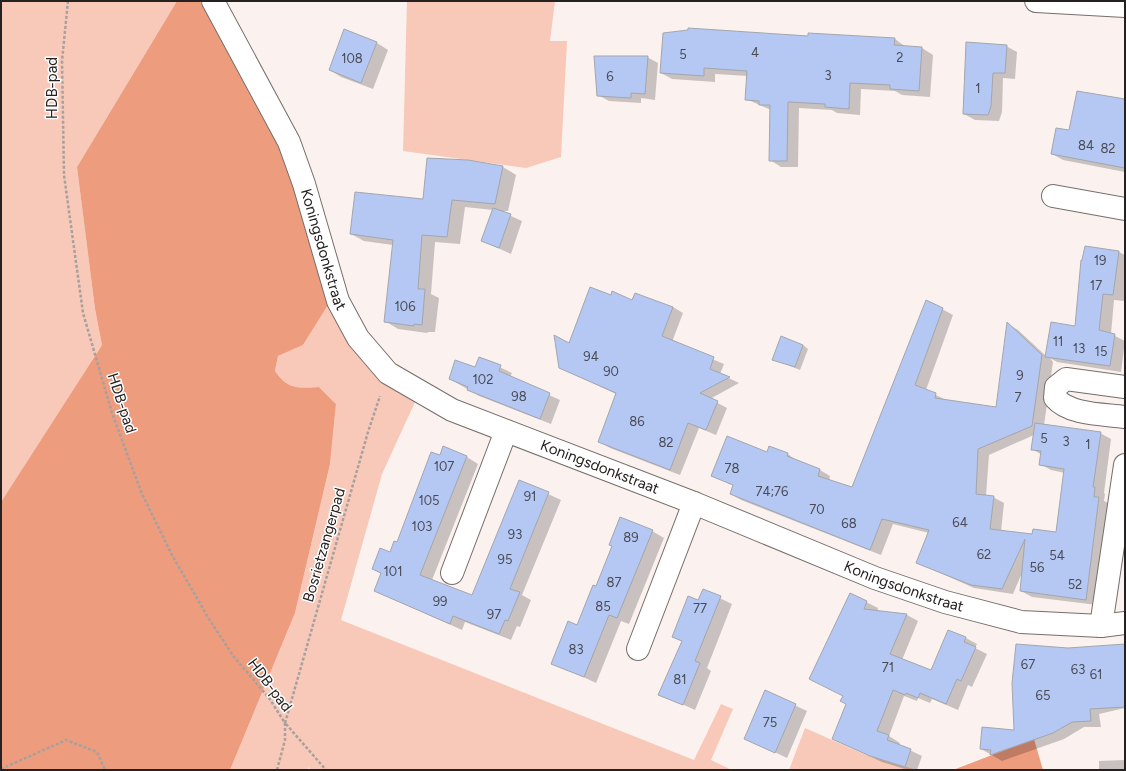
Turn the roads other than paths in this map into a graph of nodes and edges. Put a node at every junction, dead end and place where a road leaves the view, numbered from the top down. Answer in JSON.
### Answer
{"nodes":[{"id":1,"x":213,"y":1,"type":"edge"},
{"id":2,"x":1036,"y":1,"type":"edge"},
{"id":3,"x":1125,"y":6,"type":"edge"},
{"id":4,"x":1053,"y":196,"type":"dead end"},
{"id":5,"x":1125,"y":209,"type":"edge"},
{"id":6,"x":1125,"y":388,"type":"edge"},
{"id":7,"x":1125,"y":417,"type":"edge"},
{"id":8,"x":506,"y":431,"type":"junction"},
{"id":9,"x":1125,"y":465,"type":"edge"},
{"id":10,"x":694,"y":504,"type":"junction"},
{"id":11,"x":452,"y":573,"type":"dead end"},
{"id":12,"x":1125,"y":623,"type":"edge"},
{"id":13,"x":1101,"y":626,"type":"junction"},
{"id":14,"x":638,"y":649,"type":"dead end"}],
"edges":[{"from":1,"to":8,"type":"street","name":"Koningsdonkstraat"},
{"from":2,"to":3,"type":"street"},
{"from":4,"to":5,"type":"street"},
{"from":6,"to":7,"type":"street"},
{"from":8,"to":10,"type":"street","name":"Koningsdonkstraat"},
{"from":8,"to":11,"type":"street"},
{"from":9,"to":13,"type":"street"},
{"from":10,"to":13,"type":"street","name":"Koningsdonkstraat"},
{"from":10,"to":14,"type":"street"},
{"from":12,"to":13,"type":"street","name":"Koningsdonkstraat"}]}
